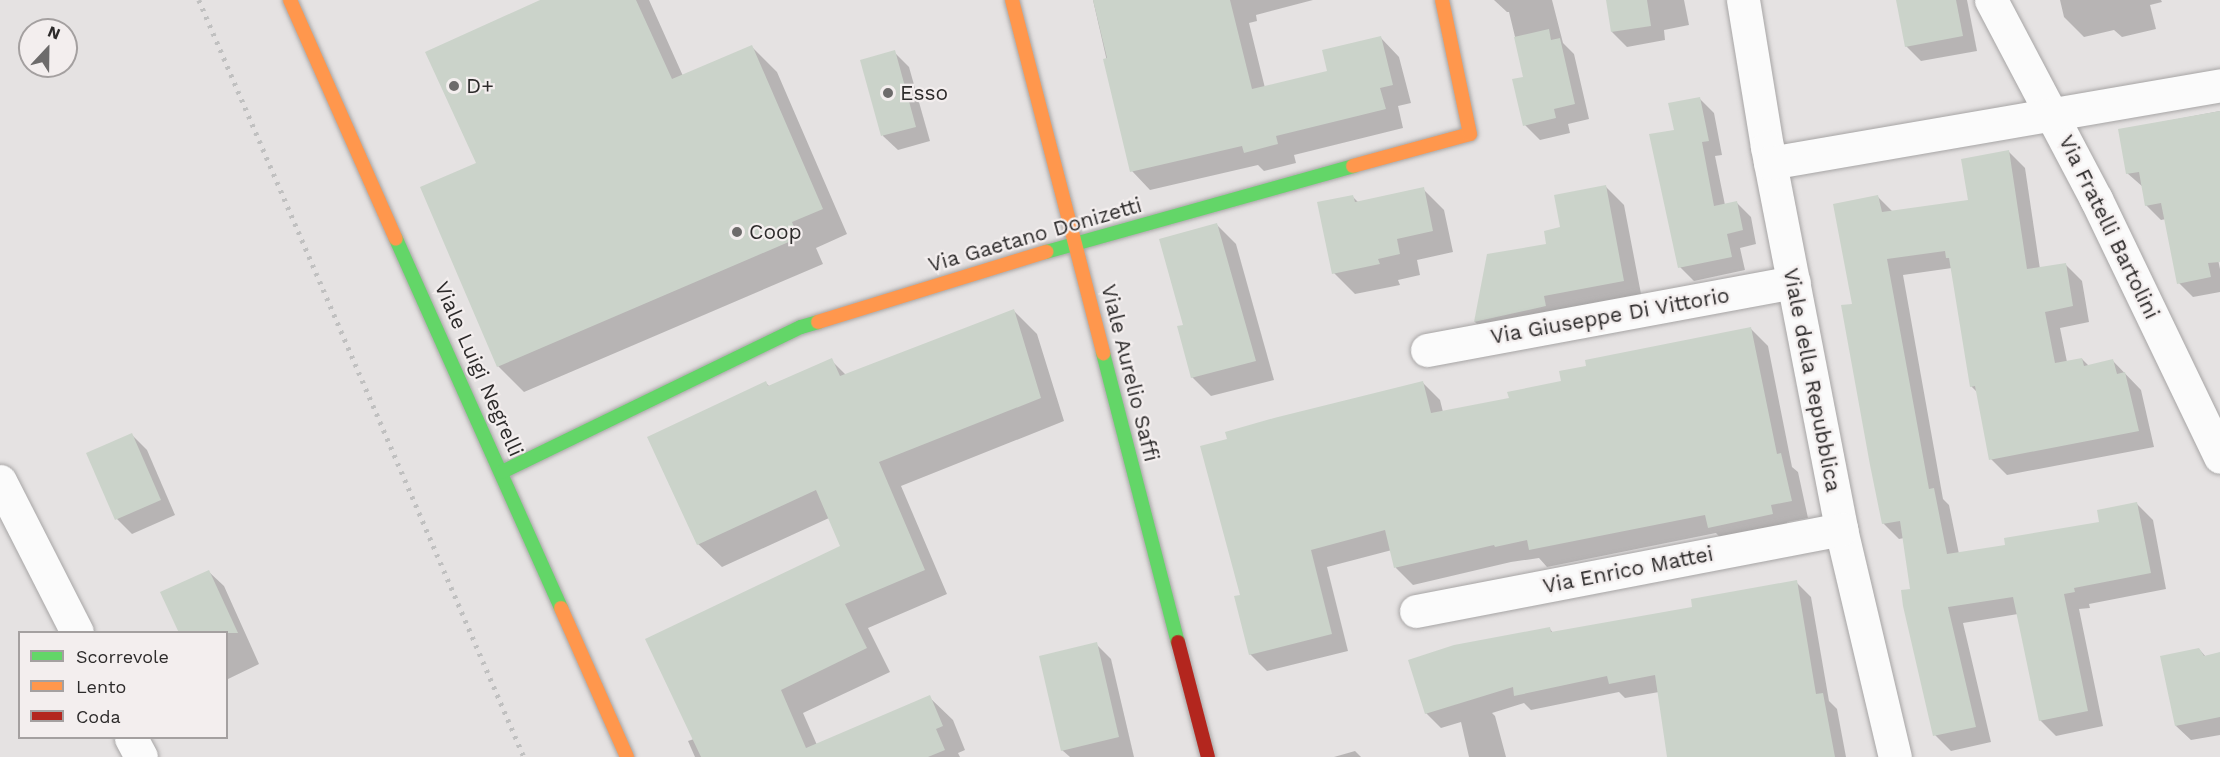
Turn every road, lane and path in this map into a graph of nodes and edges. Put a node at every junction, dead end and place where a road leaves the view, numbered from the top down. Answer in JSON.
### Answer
{"nodes":[{"id":1,"x":290,"y":0,"type":"edge"},
{"id":2,"x":1012,"y":0,"type":"edge"},
{"id":3,"x":1442,"y":0,"type":"edge"},
{"id":4,"x":1743,"y":0,"type":"edge"},
{"id":5,"x":1991,"y":0,"type":"edge"},
{"id":6,"x":2220,"y":85,"type":"edge"},
{"id":7,"x":2053,"y":114,"type":"junction"},
{"id":8,"x":1770,"y":163,"type":"junction"},
{"id":9,"x":1075,"y":243,"type":"junction"},
{"id":10,"x":1794,"y":282,"type":"junction"},
{"id":11,"x":1427,"y":350,"type":"dead end"},
{"id":12,"x":2220,"y":457,"type":"edge"},
{"id":13,"x":502,"y":472,"type":"junction"},
{"id":14,"x":0,"y":482,"type":"edge"},
{"id":15,"x":1841,"y":529,"type":"junction"},
{"id":16,"x":1416,"y":611,"type":"dead end"},
{"id":17,"x":76,"y":631,"type":"edge"},
{"id":18,"x":132,"y":739,"type":"edge"},
{"id":19,"x":141,"y":757,"type":"edge"},
{"id":20,"x":627,"y":757,"type":"edge"},
{"id":21,"x":1208,"y":757,"type":"edge"},
{"id":22,"x":1895,"y":757,"type":"edge"}],
"edges":[{"from":1,"to":13,"type":"street","name":"Viale Luigi Negrelli"},
{"from":2,"to":9,"type":"street","name":"Viale Aurelio Saffi"},
{"from":3,"to":9,"type":"street","name":"Via Gaetano Donizetti"},
{"from":4,"to":8,"type":"street","name":"Viale della Repubblica"},
{"from":5,"to":7,"type":"street","name":"Via Fratelli Bartolini"},
{"from":6,"to":7,"type":"street"},
{"from":7,"to":8,"type":"street"},
{"from":7,"to":12,"type":"street","name":"Via Fratelli Bartolini"},
{"from":8,"to":10,"type":"street","name":"Viale della Repubblica"},
{"from":9,"to":13,"type":"street","name":"Via Gaetano Donizetti"},
{"from":9,"to":21,"type":"street","name":"Viale Aurelio Saffi"},
{"from":10,"to":11,"type":"street","name":"Via Giuseppe Di Vittorio"},
{"from":10,"to":15,"type":"street","name":"Viale della Repubblica"},
{"from":13,"to":20,"type":"street","name":"Viale Luigi Negrelli"},
{"from":14,"to":17,"type":"street"},
{"from":15,"to":16,"type":"street","name":"Via Enrico Mattei"},
{"from":15,"to":22,"type":"street","name":"Viale della Repubblica"},
{"from":18,"to":19,"type":"street"}]}
